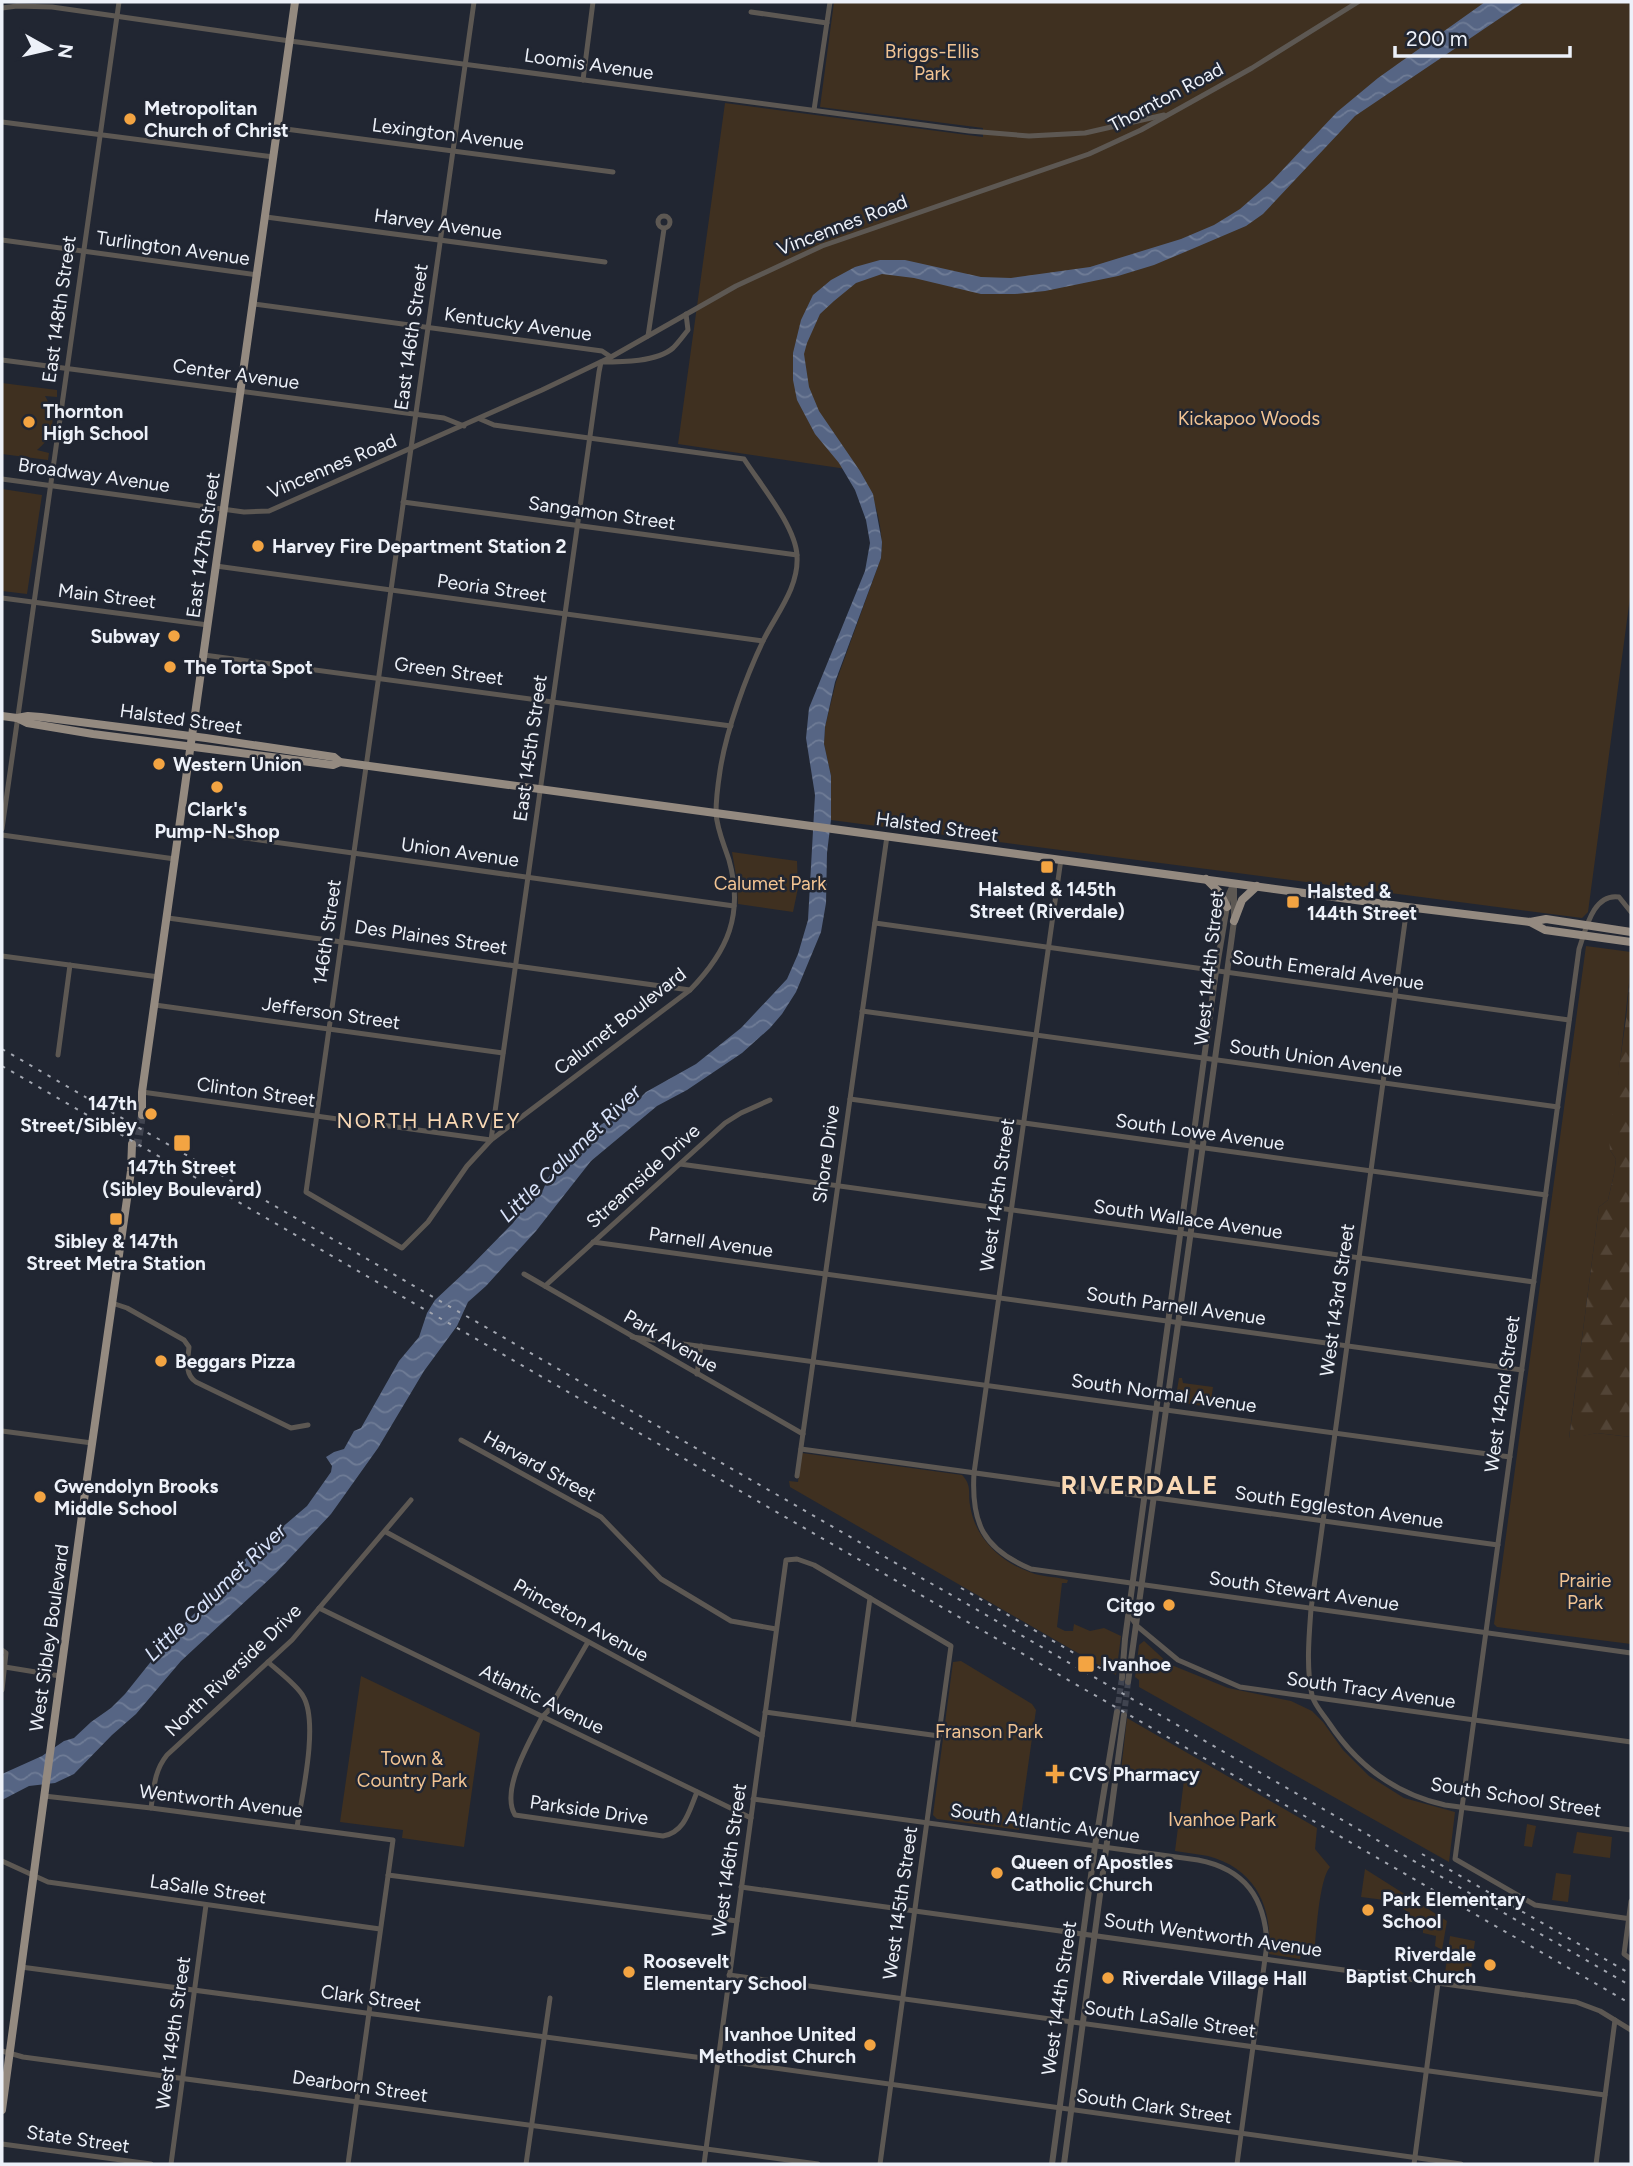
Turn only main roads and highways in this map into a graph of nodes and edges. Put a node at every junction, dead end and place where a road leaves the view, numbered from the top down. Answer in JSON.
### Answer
{"nodes":[{"id":1,"x":295,"y":2,"type":"edge"},
{"id":2,"x":2,"y":716,"type":"edge"},
{"id":3,"x":17,"y":718,"type":"junction"},
{"id":4,"x":193,"y":736,"type":"junction"},
{"id":5,"x":191,"y":747,"type":"junction"},
{"id":6,"x":340,"y":762,"type":"junction"},
{"id":7,"x":1206,"y":879,"type":"junction"},
{"id":8,"x":1257,"y":886,"type":"junction"},
{"id":9,"x":1227,"y":906,"type":"road end"},
{"id":10,"x":1234,"y":921,"type":"road end"},
{"id":11,"x":1530,"y":922,"type":"junction"},
{"id":12,"x":1631,"y":932,"type":"edge"},
{"id":13,"x":1631,"y":942,"type":"edge"},
{"id":14,"x":139,"y":1114,"type":"tunnel mouth"},
{"id":15,"x":135,"y":1146,"type":"tunnel mouth"},
{"id":16,"x":6,"y":2052,"type":"edge"},
{"id":17,"x":2,"y":2110,"type":"edge"}],
"edges":[{"from":1,"to":4,"type":"main road","name":"East 147th Street"},
{"from":2,"to":3,"type":"main road","name":"Halsted Street"},
{"from":3,"to":4,"type":"main road","name":"Halsted Street"},
{"from":3,"to":5,"type":"main road","name":"Halsted Street"},
{"from":4,"to":5,"type":"main road","name":"East 147th Street"},
{"from":4,"to":6,"type":"main road","name":"Halsted Street"},
{"from":5,"to":6,"type":"main road","name":"Halsted Street"},
{"from":5,"to":14,"type":"main road","name":"East 147th Street"},
{"from":6,"to":7,"type":"main road","name":"Halsted Street"},
{"from":7,"to":8,"type":"main road","name":"Halsted Street"},
{"from":7,"to":9,"type":"main road"},
{"from":8,"to":10,"type":"main road"},
{"from":8,"to":11,"type":"main road","name":"Halsted Street"},
{"from":11,"to":12,"type":"main road","name":"Halsted Street"},
{"from":11,"to":13,"type":"main road","name":"Halsted Street"},
{"from":15,"to":16,"type":"main road","name":"West Sibley Boulevard"},
{"from":16,"to":17,"type":"main road","name":"West Sibley Boulevard"}]}
